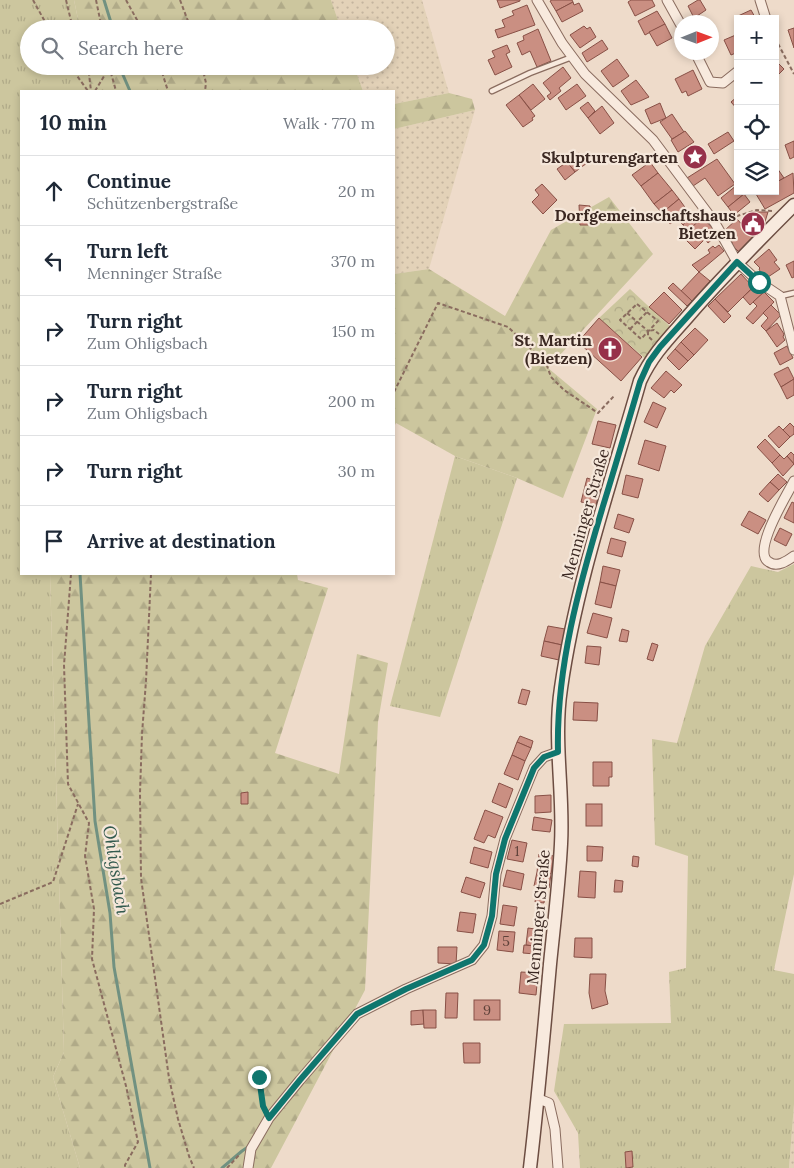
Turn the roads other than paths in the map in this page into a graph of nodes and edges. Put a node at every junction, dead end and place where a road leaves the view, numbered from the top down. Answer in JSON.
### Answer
{"nodes":[{"id":1,"x":537,"y":0,"type":"edge"},
{"id":2,"x":667,"y":0,"type":"edge"},
{"id":3,"x":760,"y":0,"type":"edge"},
{"id":4,"x":675,"y":15,"type":"edge"},
{"id":5,"x":765,"y":15,"type":"edge"},
{"id":6,"x":572,"y":56,"type":"junction"},
{"id":7,"x":699,"y":60,"type":"edge"},
{"id":8,"x":734,"y":74,"type":"edge"},
{"id":9,"x":492,"y":91,"type":"dead end"},
{"id":10,"x":794,"y":206,"type":"edge"},
{"id":11,"x":737,"y":262,"type":"junction"},
{"id":12,"x":794,"y":293,"type":"edge"},
{"id":13,"x":780,"y":296,"type":"junction"},
{"id":14,"x":794,"y":350,"type":"edge"},
{"id":15,"x":794,"y":481,"type":"edge"},
{"id":16,"x":794,"y":556,"type":"edge"},
{"id":17,"x":558,"y":752,"type":"junction"},
{"id":18,"x":538,"y":1099,"type":"junction"},
{"id":19,"x":248,"y":1168,"type":"edge"},
{"id":20,"x":530,"y":1168,"type":"edge"},
{"id":21,"x":558,"y":1168,"type":"edge"}],
"edges":[{"from":1,"to":6,"type":"street"},
{"from":2,"to":4,"type":"street"},
{"from":3,"to":5,"type":"street"},
{"from":6,"to":9,"type":"lane"},
{"from":6,"to":11,"type":"street"},
{"from":7,"to":8,"type":"street"},
{"from":10,"to":11,"type":"street","name":"Menninger Straße"},
{"from":11,"to":13,"type":"street"},
{"from":11,"to":17,"type":"street","name":"Menninger Straße"},
{"from":12,"to":13,"type":"lane"},
{"from":13,"to":14,"type":"street"},
{"from":15,"to":16,"type":"street"},
{"from":17,"to":18,"type":"street","name":"Menninger Straße"},
{"from":17,"to":19,"type":"street"},
{"from":18,"to":20,"type":"street","name":"Menninger Straße"},
{"from":18,"to":21,"type":"street"}]}
